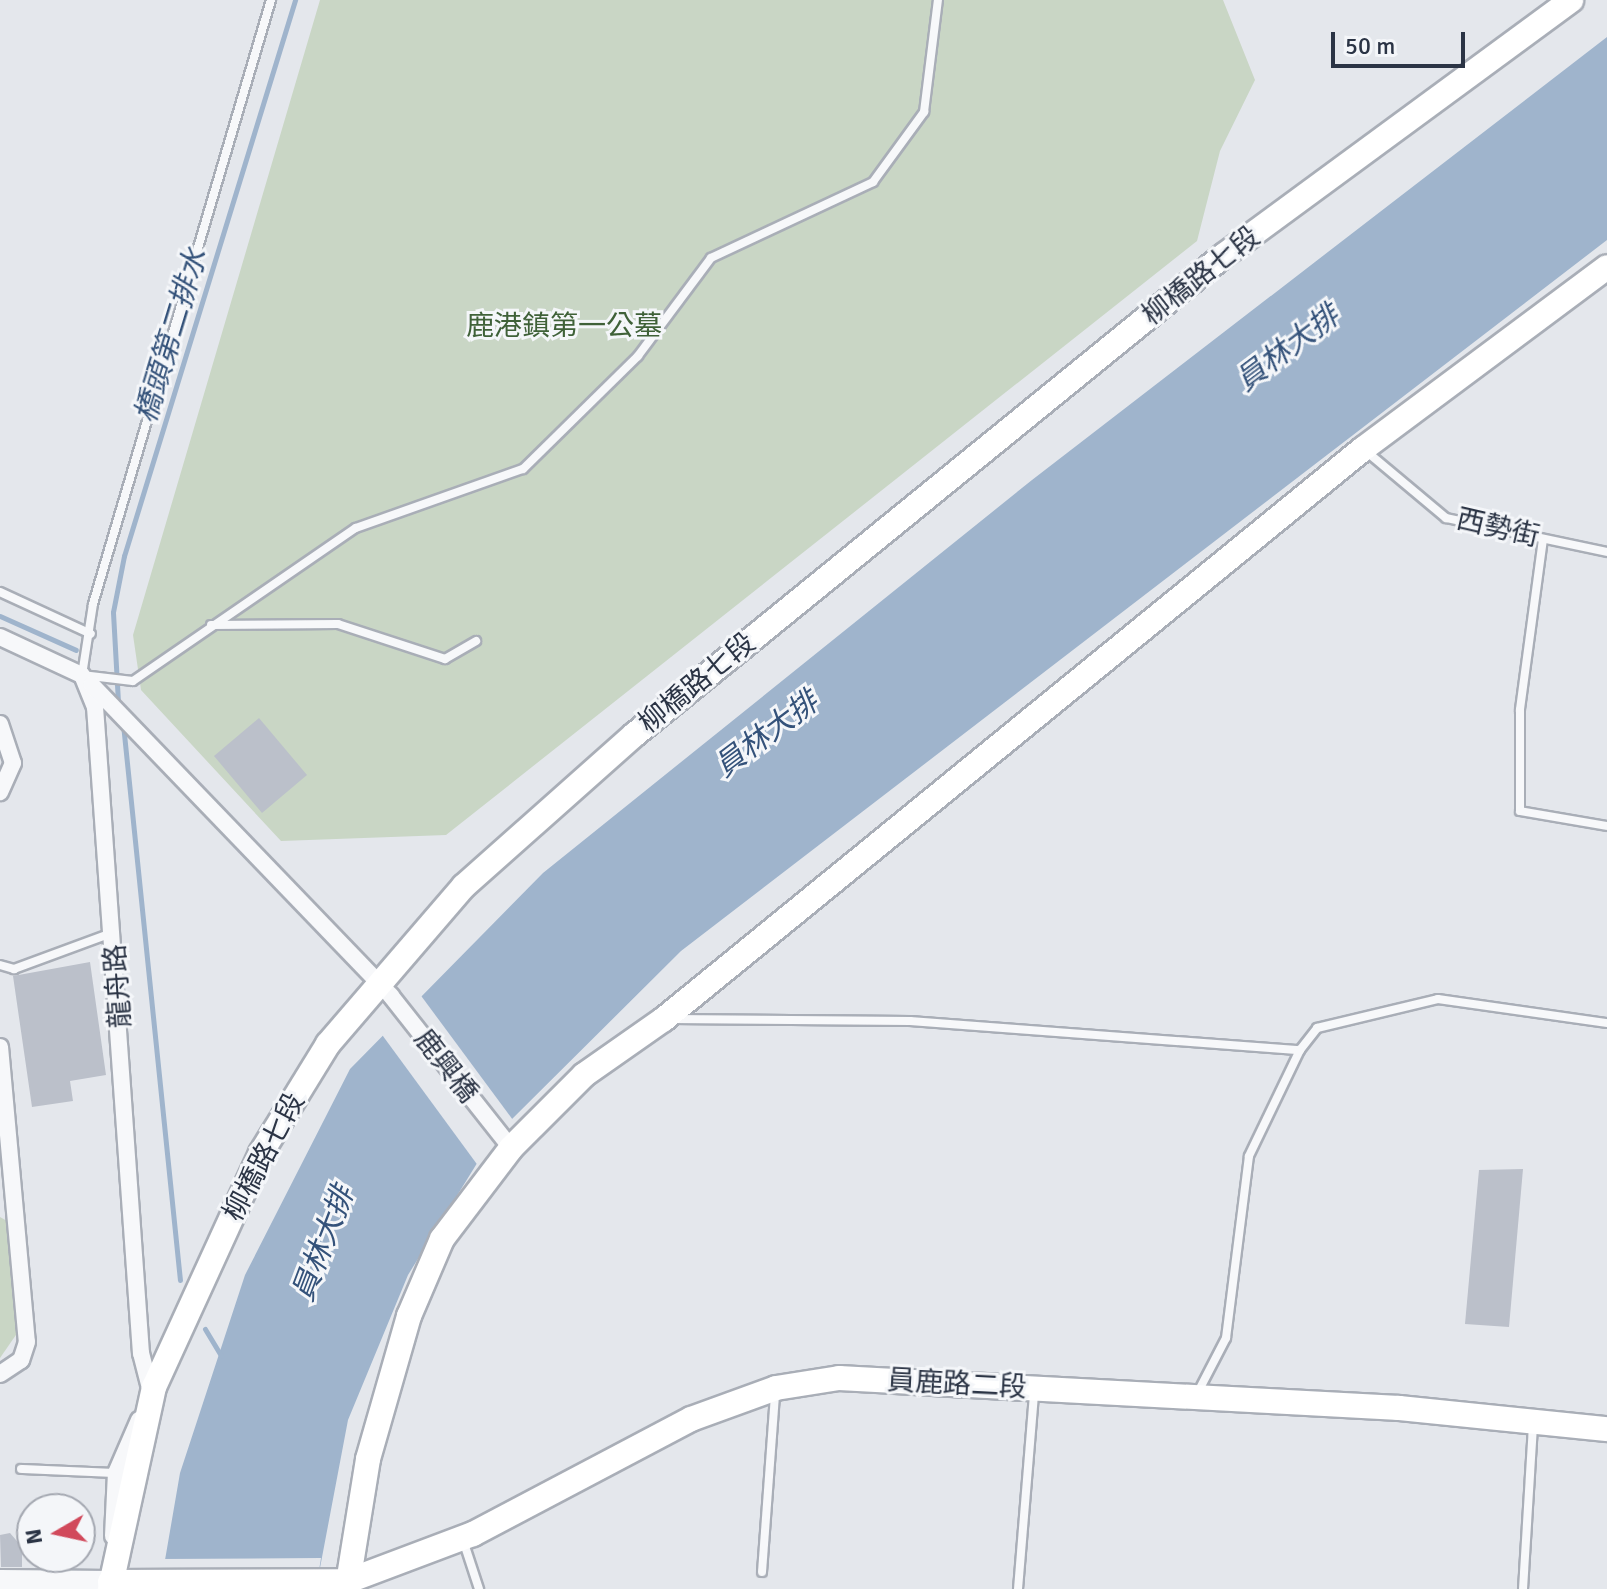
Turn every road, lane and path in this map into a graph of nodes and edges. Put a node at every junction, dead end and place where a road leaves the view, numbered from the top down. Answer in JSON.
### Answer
{"nodes":[{"id":1,"x":271,"y":0,"type":"edge"},
{"id":2,"x":938,"y":0,"type":"edge"},
{"id":3,"x":1571,"y":0,"type":"edge"},
{"id":4,"x":1607,"y":267,"type":"edge"},
{"id":5,"x":1363,"y":449,"type":"junction"},
{"id":6,"x":1543,"y":539,"type":"junction"},
{"id":7,"x":1607,"y":552,"type":"edge"},
{"id":8,"x":0,"y":592,"type":"edge"},
{"id":9,"x":209,"y":625,"type":"junction"},
{"id":10,"x":91,"y":634,"type":"junction"},
{"id":11,"x":0,"y":637,"type":"edge"},
{"id":12,"x":476,"y":641,"type":"dead end"},
{"id":13,"x":88,"y":676,"type":"junction"},
{"id":14,"x":0,"y":724,"type":"edge"},
{"id":15,"x":0,"y":792,"type":"edge"},
{"id":16,"x":1607,"y":826,"type":"edge"},
{"id":17,"x":114,"y":933,"type":"junction"},
{"id":18,"x":0,"y":965,"type":"edge"},
{"id":19,"x":385,"y":990,"type":"junction"},
{"id":20,"x":664,"y":1019,"type":"junction"},
{"id":21,"x":1607,"y":1023,"type":"edge"},
{"id":22,"x":0,"y":1047,"type":"edge"},
{"id":23,"x":1300,"y":1050,"type":"junction"},
{"id":24,"x":506,"y":1142,"type":"junction"},
{"id":25,"x":0,"y":1196,"type":"edge"},
{"id":26,"x":16,"y":1207,"type":"junction"},
{"id":27,"x":0,"y":1374,"type":"edge"},
{"id":28,"x":154,"y":1387,"type":"junction"},
{"id":29,"x":776,"y":1388,"type":"junction"},
{"id":30,"x":1034,"y":1388,"type":"junction"},
{"id":31,"x":1194,"y":1400,"type":"junction"},
{"id":32,"x":1533,"y":1422,"type":"junction"},
{"id":33,"x":1607,"y":1429,"type":"edge"},
{"id":34,"x":21,"y":1469,"type":"dead end"},
{"id":35,"x":116,"y":1473,"type":"junction"},
{"id":36,"x":462,"y":1537,"type":"junction"},
{"id":37,"x":762,"y":1572,"type":"dead end"},
{"id":38,"x":0,"y":1581,"type":"edge"},
{"id":39,"x":110,"y":1585,"type":"edge"},
{"id":40,"x":348,"y":1586,"type":"edge"},
{"id":41,"x":479,"y":1589,"type":"edge"},
{"id":42,"x":1018,"y":1589,"type":"edge"},
{"id":43,"x":1523,"y":1589,"type":"edge"}],
"edges":[{"from":1,"to":10,"type":"lane"},
{"from":2,"to":9,"type":"lane"},
{"from":3,"to":19,"type":"main road","name":"柳橋路七段"},
{"from":4,"to":5,"type":"main road"},
{"from":5,"to":6,"type":"lane","name":"西勢街"},
{"from":5,"to":20,"type":"main road"},
{"from":6,"to":7,"type":"lane","name":"西勢街"},
{"from":6,"to":16,"type":"lane"},
{"from":8,"to":10,"type":"lane"},
{"from":9,"to":12,"type":"lane"},
{"from":9,"to":13,"type":"lane"},
{"from":10,"to":13,"type":"lane"},
{"from":11,"to":13,"type":"street"},
{"from":13,"to":17,"type":"street","name":"龍舟路"},
{"from":13,"to":19,"type":"street","name":"鹿興橋"},
{"from":14,"to":15,"type":"street"},
{"from":17,"to":18,"type":"lane"},
{"from":17,"to":28,"type":"street","name":"龍舟路"},
{"from":19,"to":24,"type":"street","name":"鹿興橋"},
{"from":19,"to":28,"type":"main road","name":"柳橋路七段"},
{"from":20,"to":23,"type":"lane"},
{"from":20,"to":24,"type":"main road"},
{"from":21,"to":23,"type":"lane"},
{"from":22,"to":26,"type":"street"},
{"from":23,"to":31,"type":"lane"},
{"from":24,"to":40,"type":"main road"},
{"from":25,"to":26,"type":"lane"},
{"from":26,"to":27,"type":"street"},
{"from":28,"to":35,"type":"street"},
{"from":28,"to":39,"type":"main road","name":"柳橋路七段"},
{"from":29,"to":30,"type":"main road","name":"員鹿路二段"},
{"from":29,"to":36,"type":"main road","name":"員鹿路二段"},
{"from":29,"to":37,"type":"lane"},
{"from":30,"to":31,"type":"main road","name":"員鹿路二段"},
{"from":30,"to":42,"type":"lane"},
{"from":31,"to":32,"type":"main road","name":"員鹿路二段"},
{"from":32,"to":33,"type":"main road","name":"員鹿路二段"},
{"from":32,"to":43,"type":"lane"},
{"from":34,"to":35,"type":"lane"},
{"from":35,"to":39,"type":"street"},
{"from":36,"to":40,"type":"main road","name":"員鹿路二段"},
{"from":36,"to":41,"type":"lane"},
{"from":38,"to":39,"type":"street"},
{"from":39,"to":40,"type":"main road"}]}
